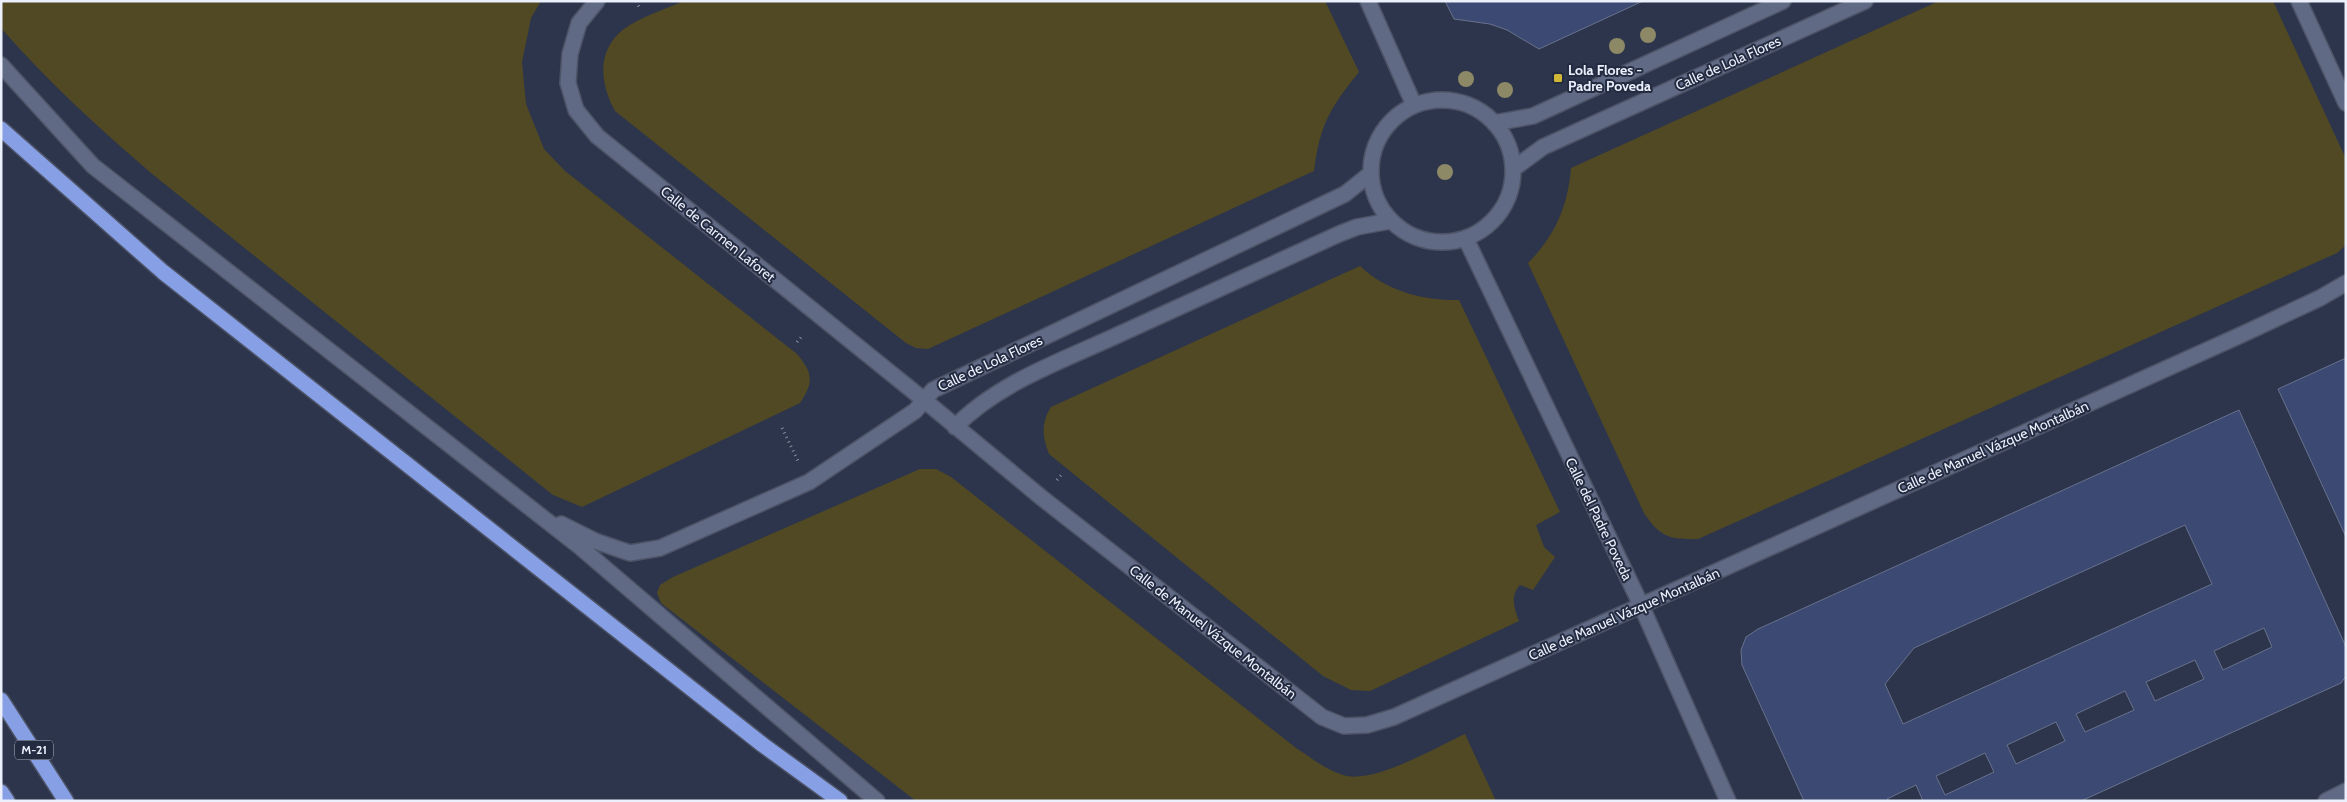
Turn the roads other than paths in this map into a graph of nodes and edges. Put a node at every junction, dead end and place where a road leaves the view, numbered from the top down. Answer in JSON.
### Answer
{"nodes":[{"id":1,"x":597,"y":1,"type":"edge"},
{"id":2,"x":1368,"y":1,"type":"edge"},
{"id":3,"x":1783,"y":1,"type":"edge"},
{"id":4,"x":1865,"y":1,"type":"edge"},
{"id":5,"x":2299,"y":1,"type":"edge"},
{"id":6,"x":1,"y":66,"type":"edge"},
{"id":7,"x":2346,"y":103,"type":"edge"},
{"id":8,"x":1414,"y":105,"type":"junction"},
{"id":9,"x":1494,"y":123,"type":"junction"},
{"id":10,"x":1,"y":129,"type":"edge"},
{"id":11,"x":1513,"y":169,"type":"junction"},
{"id":12,"x":1370,"y":174,"type":"junction"},
{"id":13,"x":1390,"y":221,"type":"junction"},
{"id":14,"x":1466,"y":238,"type":"junction"},
{"id":15,"x":2346,"y":283,"type":"edge"},
{"id":16,"x":924,"y":400,"type":"junction"},
{"id":17,"x":956,"y":427,"type":"junction"},
{"id":18,"x":534,"y":511,"type":"junction"},
{"id":19,"x":1640,"y":605,"type":"junction"},
{"id":20,"x":1,"y":700,"type":"edge"},
{"id":21,"x":2346,"y":791,"type":"edge"},
{"id":22,"x":1,"y":792,"type":"edge"},
{"id":23,"x":7,"y":801,"type":"edge"},
{"id":24,"x":66,"y":801,"type":"edge"},
{"id":25,"x":840,"y":801,"type":"edge"},
{"id":26,"x":877,"y":801,"type":"edge"},
{"id":27,"x":1728,"y":801,"type":"edge"},
{"id":28,"x":2326,"y":801,"type":"edge"}],
"edges":[{"from":1,"to":16,"type":"street","name":"Calle de Carmen Laforet"},
{"from":2,"to":8,"type":"street"},
{"from":3,"to":9,"type":"street"},
{"from":4,"to":11,"type":"street","name":"Calle de Lola Flores"},
{"from":5,"to":7,"type":"street"},
{"from":6,"to":18,"type":"street"},
{"from":8,"to":9,"type":"street"},
{"from":8,"to":12,"type":"street"},
{"from":9,"to":11,"type":"street"},
{"from":10,"to":25,"type":"highway"},
{"from":11,"to":14,"type":"street"},
{"from":12,"to":13,"type":"street"},
{"from":12,"to":16,"type":"street","name":"Calle de Lola Flores"},
{"from":13,"to":14,"type":"street"},
{"from":13,"to":17,"type":"street","name":"Calle de Lola Flores"},
{"from":14,"to":19,"type":"street","name":"Calle del Padre Poveda"},
{"from":15,"to":19,"type":"street","name":"Calle de Manuel Vázque Montalbán"},
{"from":16,"to":17,"type":"street","name":"Calle de Carmen Laforet"},
{"from":16,"to":18,"type":"street","name":"Calle de Lola Flores"},
{"from":17,"to":19,"type":"street","name":"Calle de Manuel Vázque Montalbán"},
{"from":18,"to":26,"type":"street"},
{"from":19,"to":27,"type":"street","name":"Calle del Padre Poveda"},
{"from":20,"to":24,"type":"highway","number":"M-21"},
{"from":21,"to":28,"type":"street"},
{"from":22,"to":23,"type":"highway"}]}
